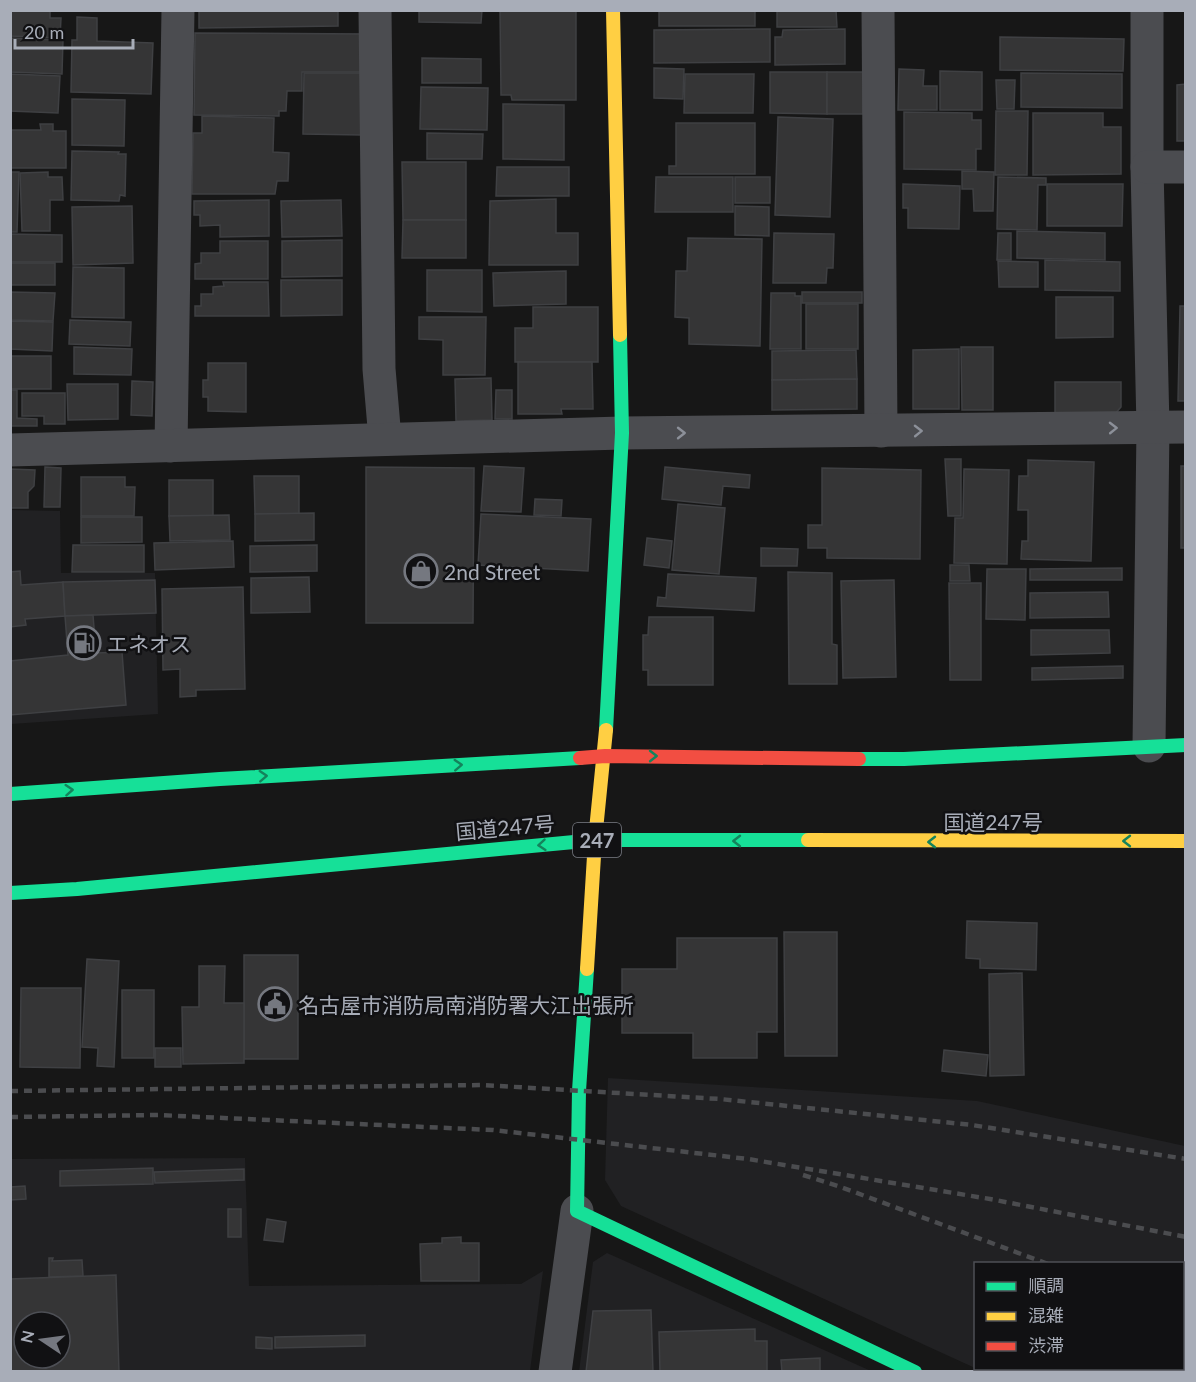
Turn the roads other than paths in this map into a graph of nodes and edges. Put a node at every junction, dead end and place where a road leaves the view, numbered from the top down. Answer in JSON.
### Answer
{"nodes":[{"id":1,"x":178,"y":10,"type":"edge"},
{"id":2,"x":375,"y":10,"type":"edge"},
{"id":3,"x":614,"y":10,"type":"edge"},
{"id":4,"x":878,"y":10,"type":"edge"},
{"id":5,"x":1147,"y":10,"type":"edge"},
{"id":6,"x":1147,"y":167,"type":"junction"},
{"id":7,"x":1185,"y":167,"type":"edge"},
{"id":8,"x":1153,"y":427,"type":"junction"},
{"id":9,"x":1185,"y":427,"type":"edge"},
{"id":10,"x":881,"y":432,"type":"junction"},
{"id":11,"x":622,"y":433,"type":"junction"},
{"id":12,"x":386,"y":439,"type":"junction"},
{"id":13,"x":171,"y":446,"type":"junction"},
{"id":14,"x":10,"y":450,"type":"edge"},
{"id":15,"x":1185,"y":745,"type":"edge"},
{"id":16,"x":1149,"y":746,"type":"junction"},
{"id":17,"x":605,"y":756,"type":"junction"},
{"id":18,"x":10,"y":794,"type":"edge"},
{"id":19,"x":595,"y":840,"type":"junction"},
{"id":20,"x":1185,"y":841,"type":"edge"},
{"id":21,"x":10,"y":893,"type":"edge"},
{"id":22,"x":577,"y":1211,"type":"junction"},
{"id":23,"x":555,"y":1371,"type":"edge"},
{"id":24,"x":915,"y":1371,"type":"edge"}],
"edges":[{"from":1,"to":13,"type":"street"},
{"from":2,"to":12,"type":"street"},
{"from":3,"to":11,"type":"main road"},
{"from":4,"to":10,"type":"street"},
{"from":5,"to":6,"type":"street"},
{"from":6,"to":7,"type":"street"},
{"from":6,"to":8,"type":"street"},
{"from":8,"to":9,"type":"street"},
{"from":10,"to":8,"type":"street","one_way":true},
{"from":8,"to":16,"type":"street"},
{"from":11,"to":10,"type":"street","one_way":true},
{"from":11,"to":12,"type":"street"},
{"from":11,"to":17,"type":"main road"},
{"from":12,"to":13,"type":"street"},
{"from":13,"to":14,"type":"street"},
{"from":15,"to":16,"type":"main road"},
{"from":17,"to":16,"type":"main road","one_way":true},
{"from":18,"to":17,"type":"main road","one_way":true},
{"from":17,"to":19,"type":"main road"},
{"from":20,"to":19,"type":"main road","name":"国道247号","number":"247","one_way":true},
{"from":19,"to":21,"type":"main road","name":"国道247号","number":"247","one_way":true},
{"from":19,"to":22,"type":"main road"},
{"from":22,"to":23,"type":"street"},
{"from":22,"to":24,"type":"main road"}]}
